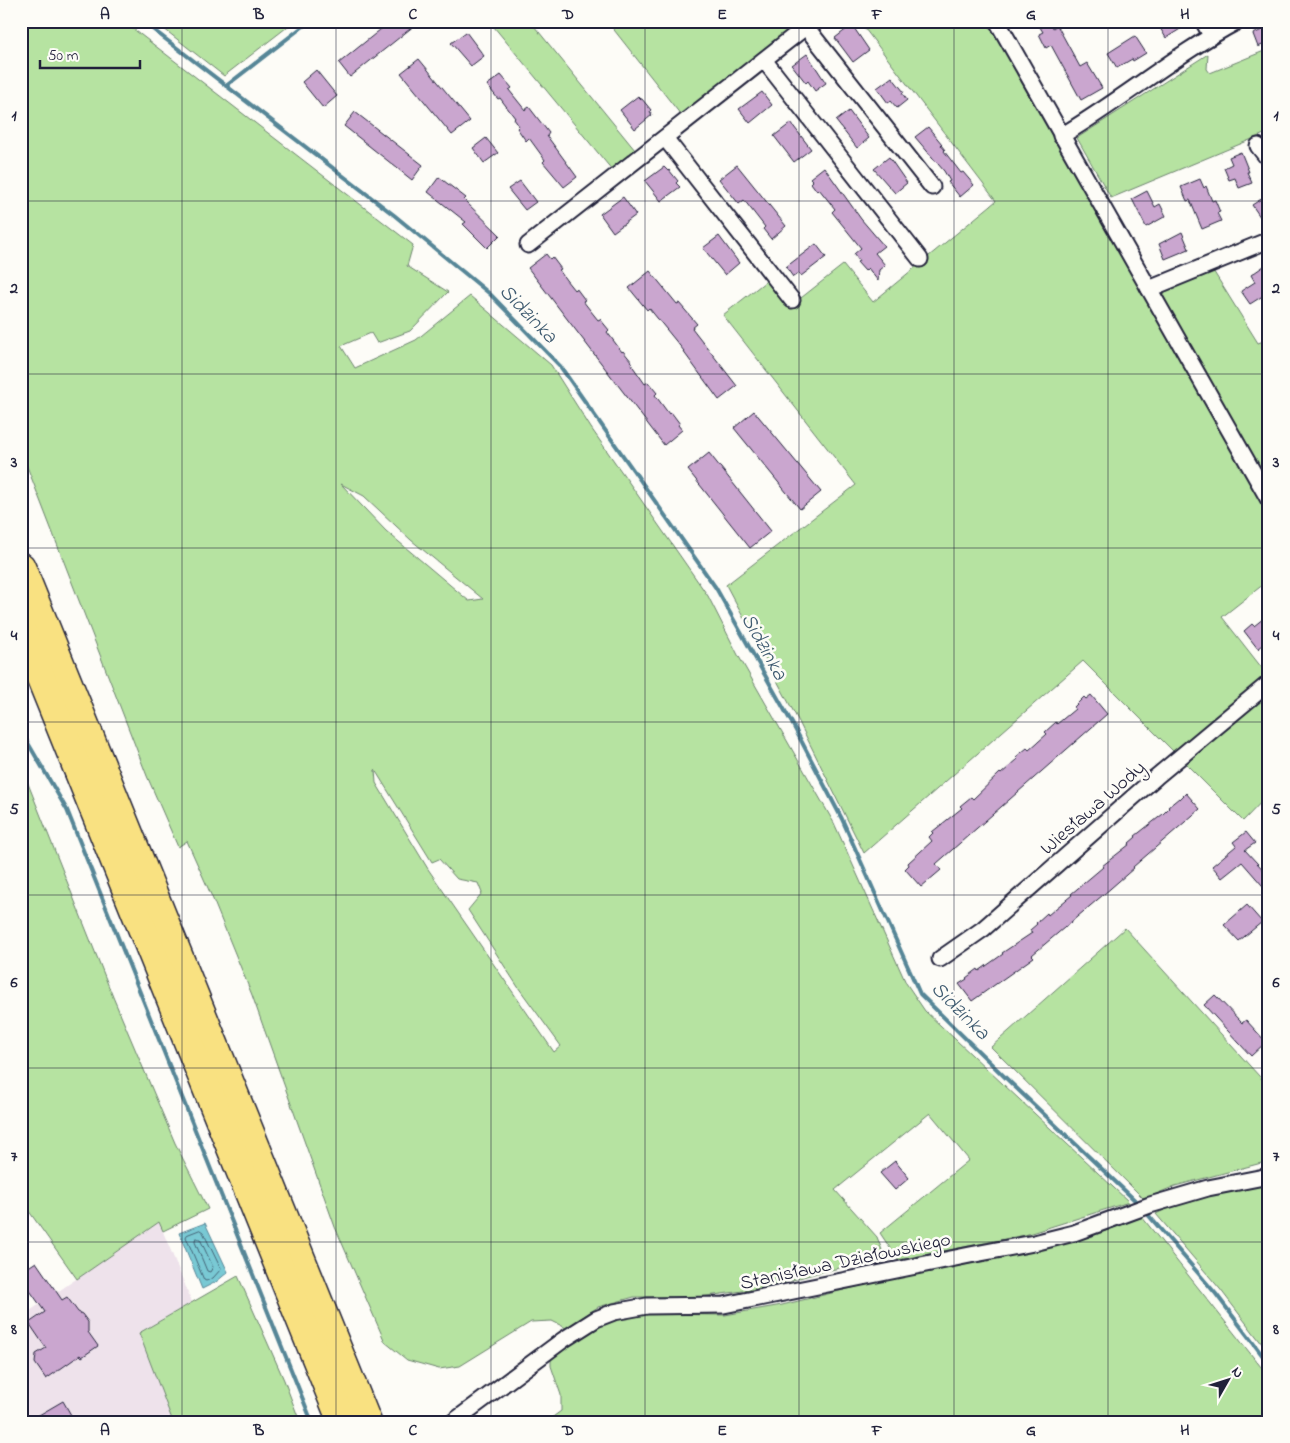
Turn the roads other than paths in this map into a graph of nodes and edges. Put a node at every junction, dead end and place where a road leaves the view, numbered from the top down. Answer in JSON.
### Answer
{"nodes":[{"id":1,"x":997,"y":21,"type":"edge"},
{"id":2,"x":1202,"y":21,"type":"edge"},
{"id":3,"x":1238,"y":21,"type":"edge"},
{"id":4,"x":809,"y":24,"type":"edge"},
{"id":5,"x":1211,"y":36,"type":"junction"},
{"id":6,"x":764,"y":60,"type":"junction"},
{"id":7,"x":1061,"y":136,"type":"junction"},
{"id":8,"x":665,"y":138,"type":"junction"},
{"id":9,"x":1258,"y":146,"type":"dead end"},
{"id":10,"x":1269,"y":160,"type":"edge"},
{"id":11,"x":932,"y":187,"type":"dead end"},
{"id":12,"x":1269,"y":240,"type":"edge"},
{"id":13,"x":528,"y":245,"type":"dead end"},
{"id":14,"x":920,"y":259,"type":"dead end"},
{"id":15,"x":1149,"y":289,"type":"junction"},
{"id":16,"x":792,"y":300,"type":"dead end"},
{"id":17,"x":1269,"y":500,"type":"edge"},
{"id":18,"x":21,"y":567,"type":"edge"},
{"id":19,"x":21,"y":629,"type":"edge"},
{"id":20,"x":1269,"y":683,"type":"edge"},
{"id":21,"x":940,"y":959,"type":"dead end"},
{"id":22,"x":1269,"y":1176,"type":"edge"},
{"id":23,"x":342,"y":1422,"type":"edge"},
{"id":24,"x":367,"y":1422,"type":"edge"},
{"id":25,"x":452,"y":1422,"type":"edge"}],
"edges":[{"from":1,"to":7,"type":"street"},
{"from":2,"to":5,"type":"street"},
{"from":3,"to":5,"type":"street"},
{"from":4,"to":6,"type":"street"},
{"from":4,"to":11,"type":"street"},
{"from":5,"to":7,"type":"street"},
{"from":6,"to":8,"type":"street"},
{"from":6,"to":14,"type":"street"},
{"from":7,"to":15,"type":"street"},
{"from":8,"to":13,"type":"street"},
{"from":8,"to":16,"type":"street"},
{"from":9,"to":10,"type":"street"},
{"from":12,"to":15,"type":"street"},
{"from":15,"to":17,"type":"street"},
{"from":18,"to":24,"type":"highway"},
{"from":19,"to":23,"type":"highway"},
{"from":20,"to":21,"type":"street","name":"Wiesława Wody"},
{"from":22,"to":25,"type":"street","name":"Stanisława Działowskiego"}]}
